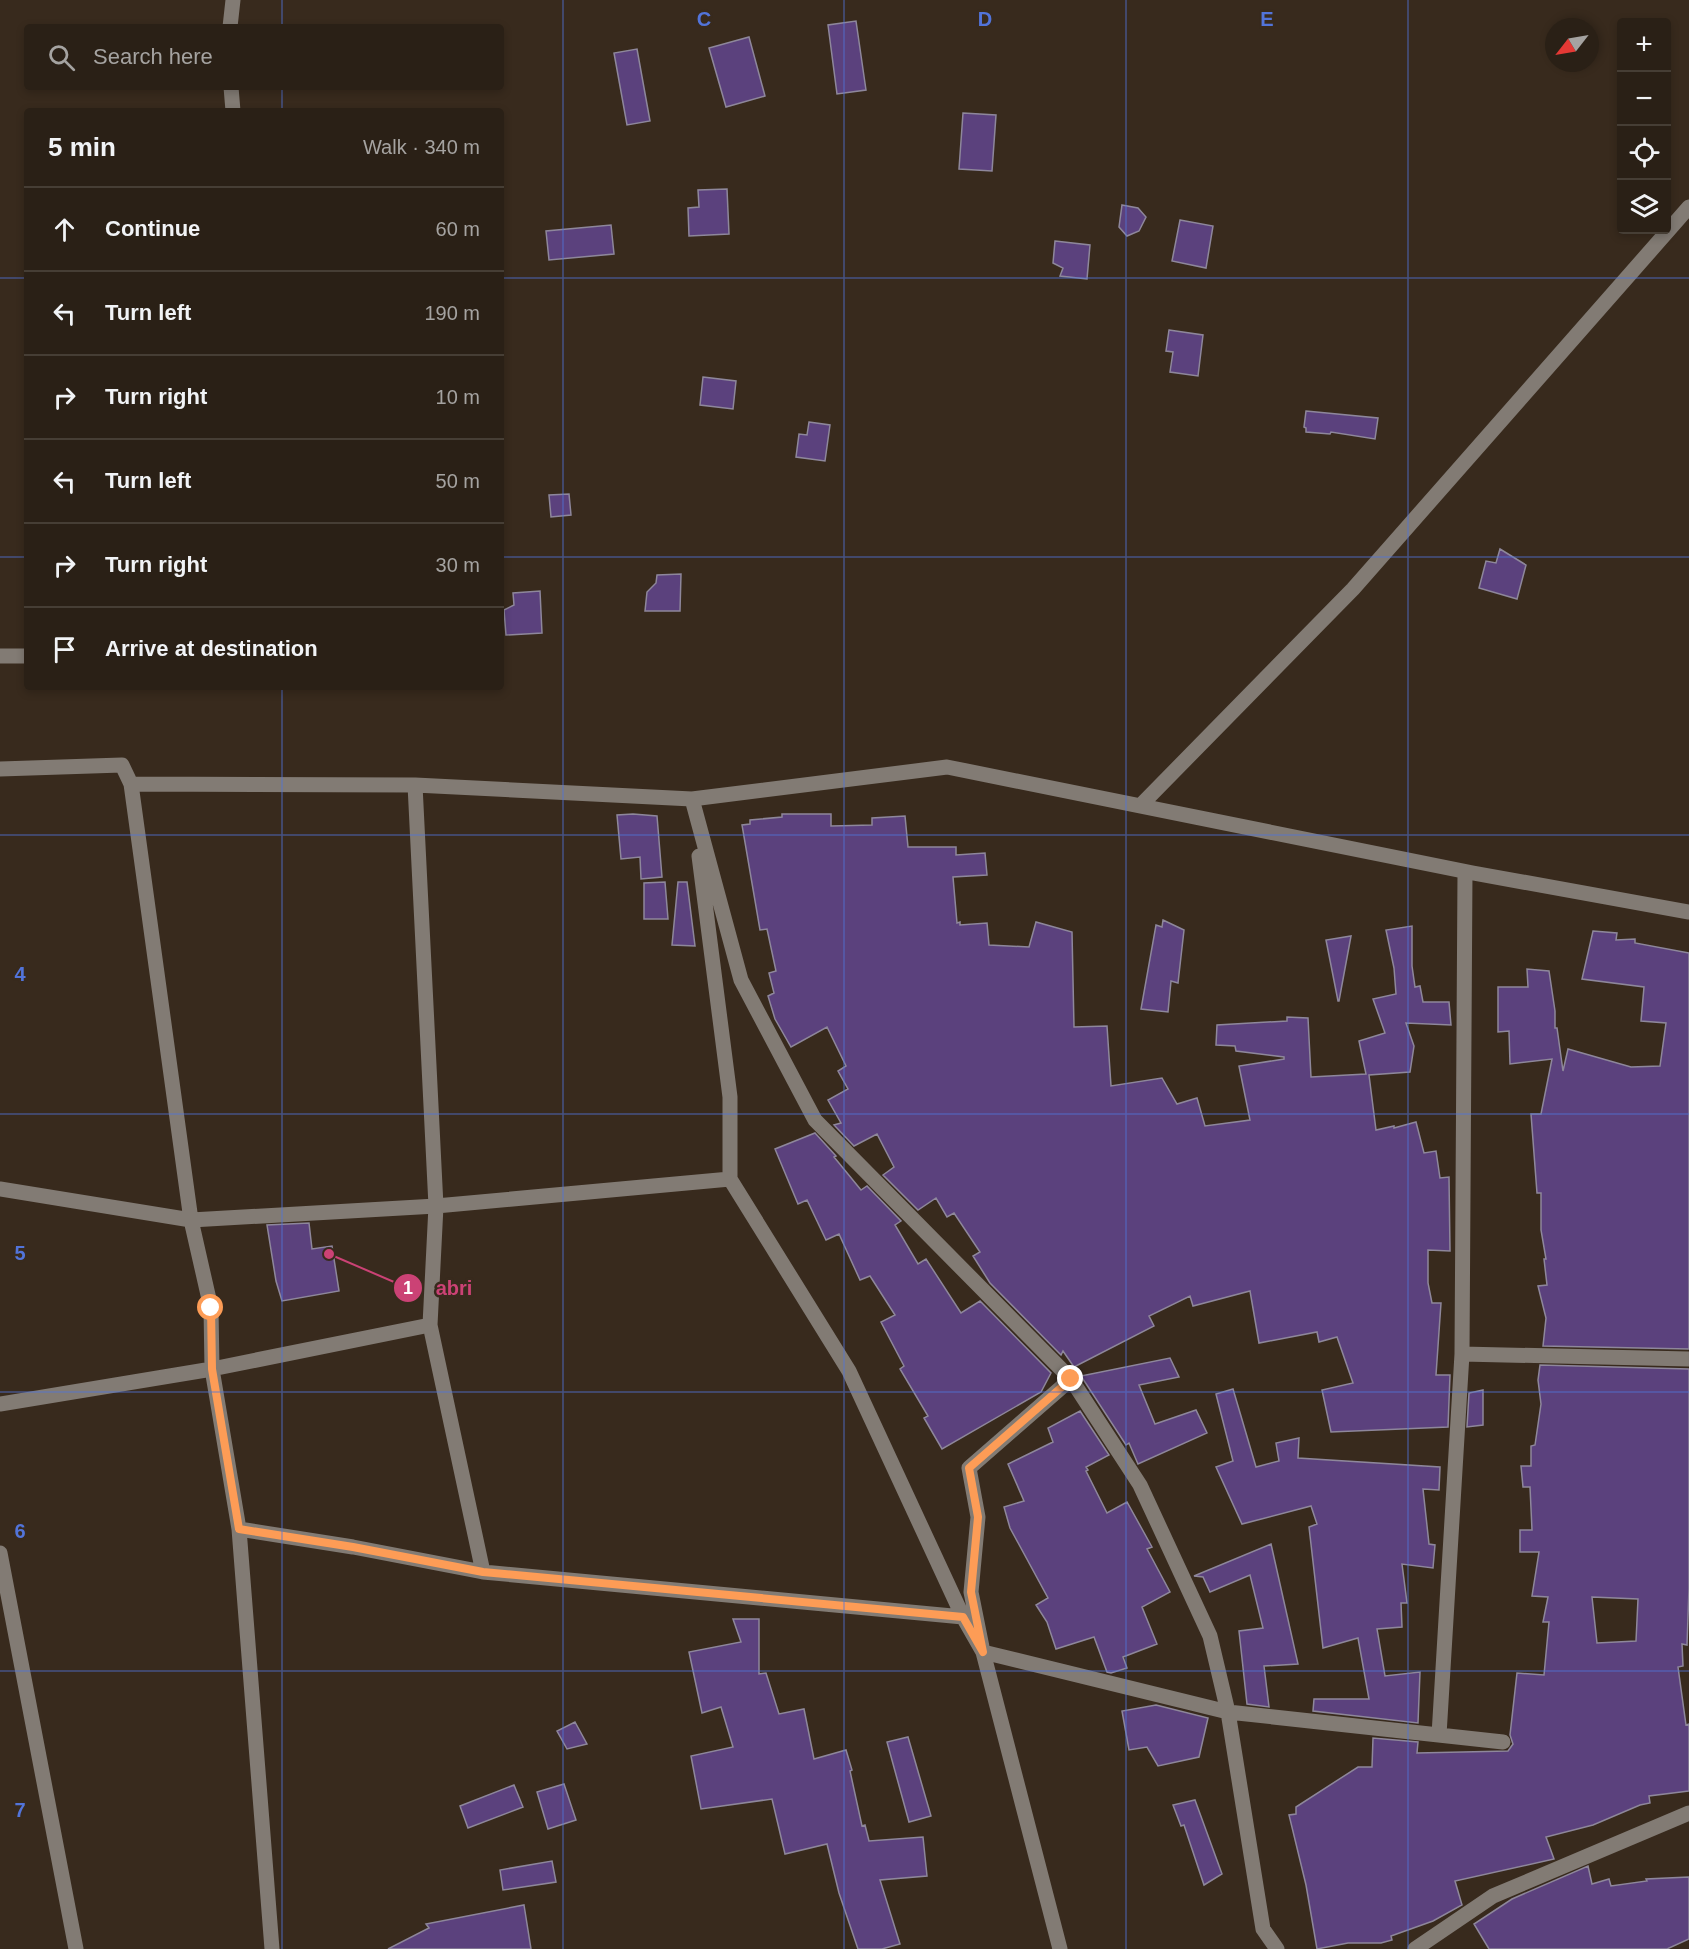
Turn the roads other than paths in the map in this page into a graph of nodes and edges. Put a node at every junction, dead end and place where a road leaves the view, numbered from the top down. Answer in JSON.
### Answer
{"nodes":[{"id":1,"x":233,"y":0,"type":"edge"},
{"id":2,"x":230,"y":24,"type":"edge"},
{"id":3,"x":231,"y":90,"type":"edge"},
{"id":4,"x":232,"y":108,"type":"edge"},
{"id":5,"x":1689,"y":207,"type":"edge"},
{"id":6,"x":0,"y":656,"type":"edge"},
{"id":7,"x":24,"y":656,"type":"edge"},
{"id":8,"x":0,"y":769,"type":"edge"},
{"id":9,"x":131,"y":784,"type":"junction"},
{"id":10,"x":415,"y":785,"type":"junction"},
{"id":11,"x":692,"y":799,"type":"junction"},
{"id":12,"x":1140,"y":806,"type":"junction"},
{"id":13,"x":1465,"y":872,"type":"junction"},
{"id":14,"x":1689,"y":912,"type":"edge"},
{"id":15,"x":730,"y":1179,"type":"junction"},
{"id":16,"x":0,"y":1190,"type":"edge"},
{"id":17,"x":436,"y":1206,"type":"junction"},
{"id":18,"x":191,"y":1220,"type":"junction"},
{"id":19,"x":430,"y":1325,"type":"junction"},
{"id":20,"x":1462,"y":1354,"type":"junction"},
{"id":21,"x":1689,"y":1359,"type":"edge"},
{"id":22,"x":212,"y":1369,"type":"junction"},
{"id":23,"x":1071,"y":1379,"type":"junction"},
{"id":24,"x":0,"y":1404,"type":"edge"},
{"id":25,"x":239,"y":1529,"type":"junction"},
{"id":26,"x":0,"y":1553,"type":"edge"},
{"id":27,"x":483,"y":1572,"type":"junction"},
{"id":28,"x":963,"y":1617,"type":"junction"},
{"id":29,"x":983,"y":1652,"type":"junction"},
{"id":30,"x":1228,"y":1712,"type":"junction"},
{"id":31,"x":1438,"y":1735,"type":"junction"},
{"id":32,"x":1503,"y":1742,"type":"dead end"},
{"id":33,"x":1689,"y":1813,"type":"edge"},
{"id":34,"x":75,"y":1949,"type":"edge"},
{"id":35,"x":272,"y":1949,"type":"edge"},
{"id":36,"x":1060,"y":1949,"type":"edge"},
{"id":37,"x":1278,"y":1949,"type":"edge"},
{"id":38,"x":1415,"y":1949,"type":"edge"}],
"edges":[{"from":1,"to":2,"type":"street"},
{"from":3,"to":4,"type":"street"},
{"from":5,"to":12,"type":"street"},
{"from":6,"to":7,"type":"street"},
{"from":8,"to":9,"type":"street"},
{"from":9,"to":10,"type":"street"},
{"from":9,"to":18,"type":"street"},
{"from":10,"to":11,"type":"street"},
{"from":10,"to":17,"type":"street"},
{"from":11,"to":12,"type":"street"},
{"from":11,"to":15,"type":"street"},
{"from":11,"to":23,"type":"street"},
{"from":12,"to":13,"type":"street"},
{"from":13,"to":14,"type":"street"},
{"from":13,"to":20,"type":"street"},
{"from":15,"to":17,"type":"street"},
{"from":15,"to":28,"type":"street"},
{"from":16,"to":18,"type":"street"},
{"from":17,"to":18,"type":"street"},
{"from":17,"to":19,"type":"street"},
{"from":18,"to":22,"type":"street"},
{"from":19,"to":22,"type":"street"},
{"from":19,"to":27,"type":"street"},
{"from":20,"to":21,"type":"street"},
{"from":20,"to":31,"type":"street"},
{"from":22,"to":24,"type":"street"},
{"from":22,"to":25,"type":"street"},
{"from":23,"to":29,"type":"street"},
{"from":23,"to":30,"type":"street"},
{"from":25,"to":27,"type":"street"},
{"from":25,"to":35,"type":"street"},
{"from":26,"to":34,"type":"street"},
{"from":27,"to":28,"type":"street"},
{"from":28,"to":29,"type":"street"},
{"from":29,"to":30,"type":"street"},
{"from":29,"to":36,"type":"street"},
{"from":30,"to":31,"type":"street"},
{"from":30,"to":37,"type":"street"},
{"from":31,"to":32,"type":"street"},
{"from":33,"to":38,"type":"street"}]}
